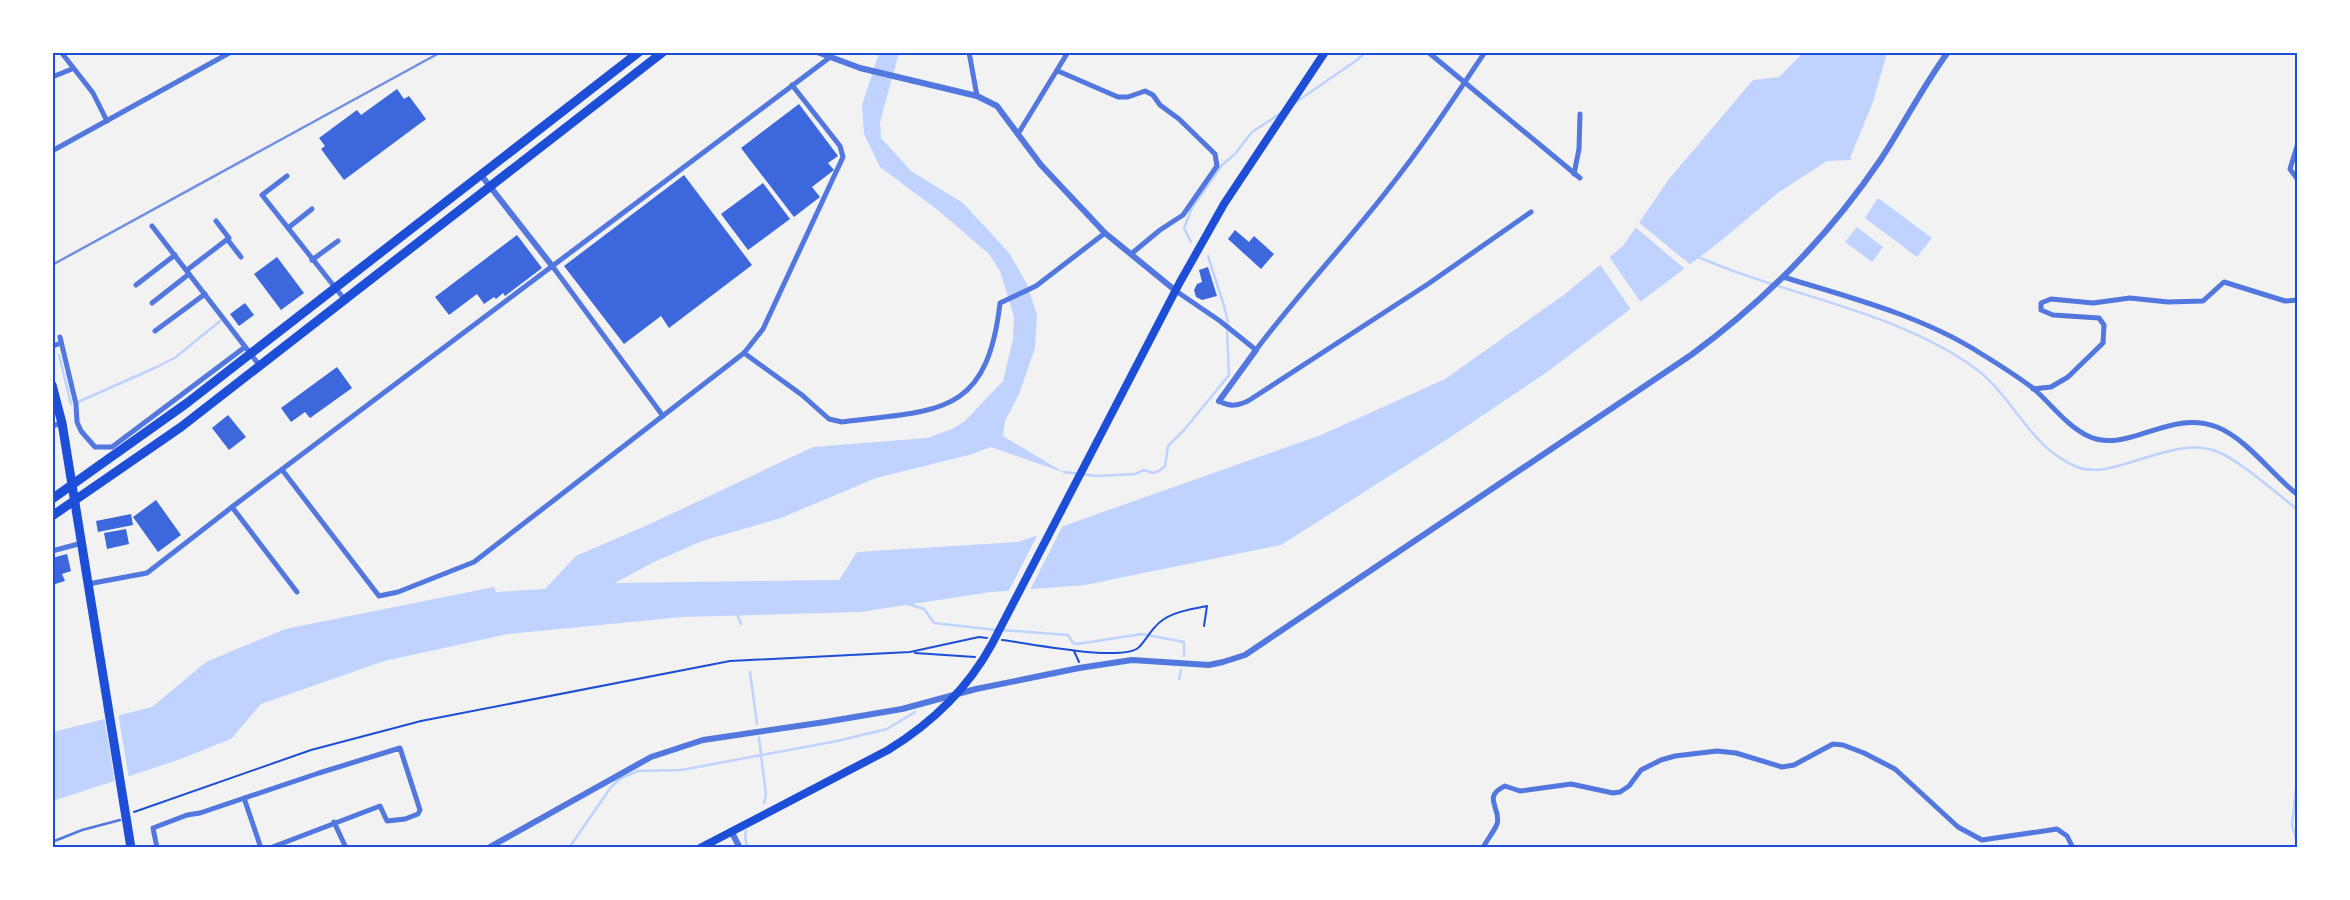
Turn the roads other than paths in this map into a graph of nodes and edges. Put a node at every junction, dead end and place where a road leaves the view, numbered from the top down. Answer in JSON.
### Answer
{"nodes":[{"id":1,"x":61,"y":52,"type":"edge"},
{"id":2,"x":231,"y":52,"type":"edge"},
{"id":3,"x":639,"y":52,"type":"edge"},
{"id":4,"x":664,"y":52,"type":"edge"},
{"id":5,"x":817,"y":52,"type":"edge"},
{"id":6,"x":969,"y":52,"type":"edge"},
{"id":7,"x":1068,"y":52,"type":"edge"},
{"id":8,"x":1325,"y":52,"type":"edge"},
{"id":9,"x":1428,"y":52,"type":"edge"},
{"id":10,"x":1485,"y":52,"type":"edge"},
{"id":11,"x":1948,"y":52,"type":"edge"},
{"id":12,"x":829,"y":58,"type":"junction"},
{"id":13,"x":72,"y":69,"type":"junction"},
{"id":14,"x":1058,"y":71,"type":"junction"},
{"id":15,"x":52,"y":77,"type":"edge"},
{"id":16,"x":1465,"y":82,"type":"junction"},
{"id":17,"x":792,"y":85,"type":"junction"},
{"id":18,"x":977,"y":96,"type":"junction"},
{"id":19,"x":1580,"y":114,"type":"dead end"},
{"id":20,"x":107,"y":121,"type":"junction"},
{"id":21,"x":1018,"y":134,"type":"junction"},
{"id":22,"x":2298,"y":143,"type":"edge"},
{"id":23,"x":52,"y":151,"type":"edge"},
{"id":24,"x":1574,"y":174,"type":"junction"},
{"id":25,"x":481,"y":175,"type":"junction"},
{"id":26,"x":287,"y":176,"type":"dead end"},
{"id":27,"x":1580,"y":178,"type":"dead end"},
{"id":28,"x":2298,"y":180,"type":"edge"},
{"id":29,"x":491,"y":187,"type":"junction"},
{"id":30,"x":312,"y":209,"type":"dead end"},
{"id":31,"x":1531,"y":212,"type":"dead end"},
{"id":32,"x":216,"y":221,"type":"dead end"},
{"id":33,"x":152,"y":226,"type":"dead end"},
{"id":34,"x":288,"y":228,"type":"junction"},
{"id":35,"x":1105,"y":233,"type":"junction"},
{"id":36,"x":227,"y":239,"type":"junction"},
{"id":37,"x":338,"y":240,"type":"dead end"},
{"id":38,"x":1131,"y":254,"type":"junction"},
{"id":39,"x":175,"y":255,"type":"junction"},
{"id":40,"x":241,"y":257,"type":"dead end"},
{"id":41,"x":312,"y":260,"type":"junction"},
{"id":42,"x":553,"y":267,"type":"junction"},
{"id":43,"x":188,"y":272,"type":"junction"},
{"id":44,"x":1781,"y":279,"type":"junction"},
{"id":45,"x":136,"y":285,"type":"dead end"},
{"id":46,"x":335,"y":288,"type":"junction"},
{"id":47,"x":1176,"y":291,"type":"junction"},
{"id":48,"x":205,"y":294,"type":"junction"},
{"id":49,"x":345,"y":300,"type":"junction"},
{"id":50,"x":2298,"y":300,"type":"edge"},
{"id":51,"x":152,"y":303,"type":"dead end"},
{"id":52,"x":155,"y":331,"type":"dead end"},
{"id":53,"x":60,"y":337,"type":"dead end"},
{"id":54,"x":61,"y":343,"type":"junction"},
{"id":55,"x":53,"y":346,"type":"edge"},
{"id":56,"x":248,"y":350,"type":"junction"},
{"id":57,"x":1256,"y":350,"type":"junction"},
{"id":58,"x":744,"y":353,"type":"junction"},
{"id":59,"x":260,"y":366,"type":"junction"},
{"id":60,"x":52,"y":385,"type":"edge"},
{"id":61,"x":2033,"y":388,"type":"junction"},
{"id":62,"x":1219,"y":401,"type":"joint"},
{"id":63,"x":663,"y":416,"type":"junction"},
{"id":64,"x":62,"y":423,"type":"junction"},
{"id":65,"x":52,"y":426,"type":"edge"},
{"id":66,"x":124,"y":444,"type":"junction"},
{"id":67,"x":283,"y":471,"type":"junction"},
{"id":68,"x":72,"y":487,"type":"junction"},
{"id":69,"x":2298,"y":495,"type":"edge"},
{"id":70,"x":52,"y":499,"type":"edge"},
{"id":71,"x":74,"y":503,"type":"junction"},
{"id":72,"x":232,"y":507,"type":"junction"},
{"id":73,"x":52,"y":516,"type":"edge"},
{"id":74,"x":82,"y":543,"type":"junction"},
{"id":75,"x":52,"y":551,"type":"edge"},
{"id":76,"x":88,"y":584,"type":"junction"},
{"id":77,"x":296,"y":592,"type":"dead end"},
{"id":78,"x":959,"y":694,"type":"junction"},
{"id":79,"x":244,"y":798,"type":"junction"},
{"id":80,"x":127,"y":815,"type":"junction"},
{"id":81,"x":334,"y":822,"type":"junction"},
{"id":82,"x":731,"y":831,"type":"junction"},
{"id":83,"x":52,"y":842,"type":"edge"},
{"id":84,"x":131,"y":848,"type":"edge"},
{"id":85,"x":157,"y":848,"type":"edge"},
{"id":86,"x":261,"y":848,"type":"edge"},
{"id":87,"x":270,"y":848,"type":"edge"},
{"id":88,"x":346,"y":848,"type":"edge"},
{"id":89,"x":488,"y":848,"type":"edge"},
{"id":90,"x":700,"y":848,"type":"edge"},
{"id":91,"x":740,"y":848,"type":"edge"},
{"id":92,"x":1483,"y":848,"type":"edge"},
{"id":93,"x":2073,"y":848,"type":"edge"}],
"edges":[{"from":1,"to":13,"type":"street"},
{"from":2,"to":20,"type":"street"},
{"from":3,"to":25,"type":"main road"},
{"from":4,"to":29,"type":"main road"},
{"from":5,"to":12,"type":"street"},
{"from":6,"to":18,"type":"street"},
{"from":7,"to":14,"type":"street"},
{"from":8,"to":47,"type":"main road"},
{"from":9,"to":16,"type":"street"},
{"from":10,"to":16,"type":"street"},
{"from":11,"to":44,"type":"street"},
{"from":12,"to":17,"type":"street"},
{"from":12,"to":18,"type":"street"},
{"from":13,"to":15,"type":"street"},
{"from":13,"to":20,"type":"street"},
{"from":14,"to":21,"type":"street"},
{"from":14,"to":38,"type":"street"},
{"from":16,"to":24,"type":"street"},
{"from":16,"to":57,"type":"street"},
{"from":17,"to":42,"type":"street"},
{"from":17,"to":58,"type":"street"},
{"from":18,"to":21,"type":"street"},
{"from":19,"to":24,"type":"street"},
{"from":20,"to":23,"type":"street"},
{"from":21,"to":35,"type":"street"},
{"from":22,"to":28,"type":"street"},
{"from":24,"to":27,"type":"street"},
{"from":25,"to":29,"type":"street"},
{"from":25,"to":46,"type":"main road"},
{"from":26,"to":34,"type":"street"},
{"from":29,"to":42,"type":"street"},
{"from":29,"to":49,"type":"main road"},
{"from":30,"to":34,"type":"street"},
{"from":31,"to":62,"type":"street"},
{"from":32,"to":36,"type":"street"},
{"from":33,"to":39,"type":"street"},
{"from":34,"to":41,"type":"street"},
{"from":35,"to":38,"type":"street"},
{"from":35,"to":58,"type":"street"},
{"from":36,"to":40,"type":"street"},
{"from":36,"to":43,"type":"street"},
{"from":37,"to":41,"type":"street"},
{"from":38,"to":47,"type":"street"},
{"from":39,"to":43,"type":"street"},
{"from":39,"to":45,"type":"street"},
{"from":41,"to":46,"type":"street"},
{"from":42,"to":63,"type":"street"},
{"from":42,"to":67,"type":"street"},
{"from":43,"to":48,"type":"street"},
{"from":43,"to":51,"type":"street"},
{"from":44,"to":61,"type":"street"},
{"from":44,"to":78,"type":"street"},
{"from":46,"to":49,"type":"street"},
{"from":46,"to":56,"type":"main road"},
{"from":47,"to":57,"type":"street"},
{"from":47,"to":78,"type":"main road"},
{"from":48,"to":52,"type":"street"},
{"from":48,"to":56,"type":"street"},
{"from":49,"to":59,"type":"main road"},
{"from":50,"to":61,"type":"street"},
{"from":53,"to":54,"type":"street"},
{"from":54,"to":55,"type":"street"},
{"from":54,"to":66,"type":"street"},
{"from":56,"to":59,"type":"street"},
{"from":56,"to":66,"type":"main road"},
{"from":57,"to":62,"type":"street"},
{"from":58,"to":63,"type":"street"},
{"from":59,"to":71,"type":"main road"},
{"from":60,"to":64,"type":"main road"},
{"from":61,"to":69,"type":"street"},
{"from":63,"to":67,"type":"street"},
{"from":64,"to":65,"type":"street"},
{"from":64,"to":68,"type":"main road"},
{"from":66,"to":68,"type":"main road"},
{"from":67,"to":72,"type":"street"},
{"from":68,"to":70,"type":"main road"},
{"from":68,"to":71,"type":"main road"},
{"from":71,"to":73,"type":"main road"},
{"from":71,"to":74,"type":"main road"},
{"from":72,"to":76,"type":"street"},
{"from":72,"to":77,"type":"street"},
{"from":74,"to":75,"type":"street"},
{"from":74,"to":76,"type":"main road"},
{"from":76,"to":80,"type":"main road"},
{"from":78,"to":82,"type":"main road"},
{"from":78,"to":89,"type":"street"},
{"from":79,"to":81,"type":"street"},
{"from":79,"to":85,"type":"street"},
{"from":79,"to":86,"type":"street"},
{"from":80,"to":83,"type":"lane"},
{"from":80,"to":84,"type":"main road"},
{"from":81,"to":87,"type":"street"},
{"from":81,"to":88,"type":"street"},
{"from":82,"to":90,"type":"main road"},
{"from":82,"to":91,"type":"street"},
{"from":92,"to":93,"type":"street"}]}
